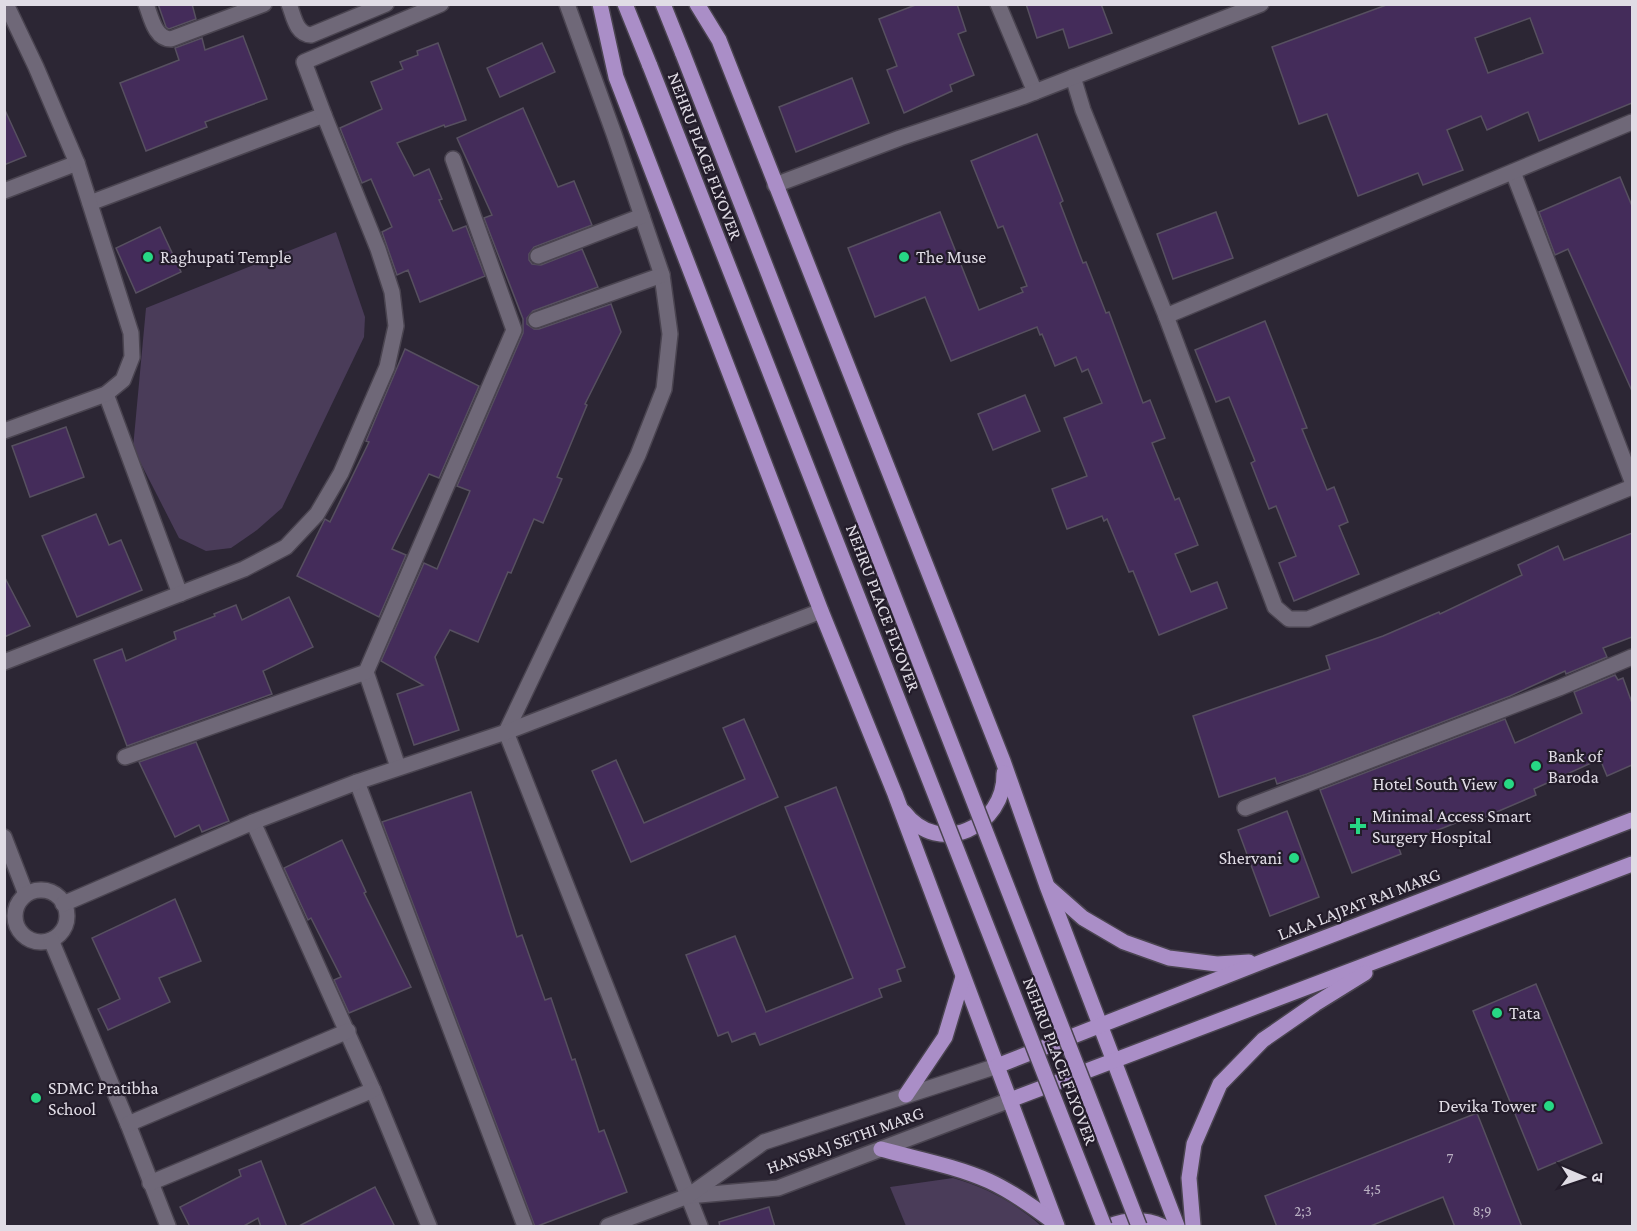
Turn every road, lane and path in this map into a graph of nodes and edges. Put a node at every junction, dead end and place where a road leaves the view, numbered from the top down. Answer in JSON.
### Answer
{"nodes":[{"id":1,"x":6,"y":4,"type":"edge"},
{"id":2,"x":146,"y":4,"type":"edge"},
{"id":3,"x":264,"y":4,"type":"edge"},
{"id":4,"x":289,"y":4,"type":"edge"},
{"id":5,"x":386,"y":4,"type":"edge"},
{"id":6,"x":441,"y":4,"type":"edge"},
{"id":7,"x":567,"y":4,"type":"edge"},
{"id":8,"x":600,"y":4,"type":"edge"},
{"id":9,"x":625,"y":4,"type":"edge"},
{"id":10,"x":663,"y":4,"type":"edge"},
{"id":11,"x":697,"y":4,"type":"edge"},
{"id":12,"x":998,"y":4,"type":"edge"},
{"id":13,"x":1261,"y":4,"type":"edge"},
{"id":14,"x":1073,"y":77,"type":"junction"},
{"id":15,"x":1035,"y":92,"type":"junction"},
{"id":16,"x":324,"y":115,"type":"junction"},
{"id":17,"x":1632,"y":122,"type":"edge"},
{"id":18,"x":453,"y":159,"type":"dead end"},
{"id":19,"x":77,"y":163,"type":"junction"},
{"id":20,"x":1513,"y":172,"type":"junction"},
{"id":21,"x":775,"y":185,"type":"junction"},
{"id":22,"x":4,"y":191,"type":"edge"},
{"id":23,"x":90,"y":203,"type":"junction"},
{"id":24,"x":642,"y":216,"type":"junction"},
{"id":25,"x":538,"y":256,"type":"dead end"},
{"id":26,"x":662,"y":275,"type":"junction"},
{"id":27,"x":1166,"y":316,"type":"junction"},
{"id":28,"x":536,"y":320,"type":"dead end"},
{"id":29,"x":106,"y":394,"type":"junction"},
{"id":30,"x":4,"y":430,"type":"edge"},
{"id":31,"x":1632,"y":481,"type":"edge"},
{"id":32,"x":1632,"y":487,"type":"edge"},
{"id":33,"x":180,"y":594,"type":"junction"},
{"id":34,"x":821,"y":611,"type":"junction"},
{"id":35,"x":1632,"y":657,"type":"edge"},
{"id":36,"x":4,"y":662,"type":"edge"},
{"id":37,"x":366,"y":672,"type":"junction"},
{"id":38,"x":506,"y":732,"type":"junction"},
{"id":39,"x":125,"y":757,"type":"dead end"},
{"id":40,"x":1003,"y":761,"type":"junction"},
{"id":41,"x":398,"y":768,"type":"junction"},
{"id":42,"x":357,"y":782,"type":"junction"},
{"id":43,"x":895,"y":794,"type":"junction"},
{"id":44,"x":1245,"y":808,"type":"dead end"},
{"id":45,"x":1632,"y":820,"type":"edge"},
{"id":46,"x":253,"y":822,"type":"junction"},
{"id":47,"x":4,"y":837,"type":"edge"},
{"id":48,"x":1632,"y":864,"type":"edge"},
{"id":49,"x":1047,"y":886,"type":"junction"},
{"id":50,"x":26,"y":894,"type":"junction"},
{"id":51,"x":63,"y":904,"type":"junction"},
{"id":52,"x":11,"y":930,"type":"edge"},
{"id":53,"x":51,"y":940,"type":"junction"},
{"id":54,"x":1399,"y":953,"type":"junction"},
{"id":55,"x":1264,"y":961,"type":"junction"},
{"id":56,"x":963,"y":977,"type":"junction"},
{"id":57,"x":1101,"y":1026,"type":"junction"},
{"id":58,"x":348,"y":1031,"type":"junction"},
{"id":59,"x":1114,"y":1061,"type":"junction"},
{"id":60,"x":997,"y":1066,"type":"junction"},
{"id":61,"x":373,"y":1090,"type":"junction"},
{"id":62,"x":906,"y":1095,"type":"junction"},
{"id":63,"x":1010,"y":1100,"type":"junction"},
{"id":64,"x":128,"y":1124,"type":"junction"},
{"id":65,"x":881,"y":1149,"type":"junction"},
{"id":66,"x":150,"y":1183,"type":"junction"},
{"id":67,"x":688,"y":1196,"type":"junction"},
{"id":68,"x":1057,"y":1225,"type":"edge"},
{"id":69,"x":168,"y":1227,"type":"edge"},
{"id":70,"x":429,"y":1227,"type":"edge"},
{"id":71,"x":525,"y":1227,"type":"edge"},
{"id":72,"x":608,"y":1227,"type":"edge"},
{"id":73,"x":700,"y":1227,"type":"edge"},
{"id":74,"x":1104,"y":1227,"type":"edge"},
{"id":75,"x":1109,"y":1227,"type":"edge"},
{"id":76,"x":1139,"y":1227,"type":"edge"},
{"id":77,"x":1162,"y":1227,"type":"edge"},
{"id":78,"x":1177,"y":1227,"type":"edge"},
{"id":79,"x":1193,"y":1227,"type":"edge"}],
"edges":[{"from":1,"to":19,"type":"street"},
{"from":2,"to":3,"type":"street"},
{"from":4,"to":5,"type":"street"},
{"from":6,"to":16,"type":"street"},
{"from":7,"to":24,"type":"street"},
{"from":8,"to":34,"type":"main road"},
{"from":9,"to":74,"type":"main road","name":"NEHRU PLACE FLYOVER","bridge":true},
{"from":10,"to":76,"type":"main road","name":"NEHRU PLACE FLYOVER","bridge":true},
{"from":11,"to":21,"type":"main road"},
{"from":12,"to":15,"type":"street"},
{"from":13,"to":14,"type":"street"},
{"from":14,"to":15,"type":"street"},
{"from":14,"to":27,"type":"street"},
{"from":15,"to":21,"type":"street"},
{"from":16,"to":23,"type":"street"},
{"from":16,"to":33,"type":"street"},
{"from":17,"to":20,"type":"street"},
{"from":18,"to":37,"type":"street"},
{"from":19,"to":22,"type":"street"},
{"from":19,"to":23,"type":"street"},
{"from":20,"to":27,"type":"street"},
{"from":20,"to":31,"type":"street"},
{"from":21,"to":40,"type":"main road"},
{"from":23,"to":29,"type":"street"},
{"from":24,"to":25,"type":"street"},
{"from":24,"to":26,"type":"street"},
{"from":26,"to":28,"type":"street"},
{"from":26,"to":38,"type":"street"},
{"from":27,"to":32,"type":"street"},
{"from":29,"to":30,"type":"street"},
{"from":29,"to":33,"type":"street"},
{"from":33,"to":36,"type":"street"},
{"from":34,"to":38,"type":"street"},
{"from":34,"to":43,"type":"main road"},
{"from":35,"to":44,"type":"street"},
{"from":37,"to":39,"type":"street"},
{"from":37,"to":41,"type":"street"},
{"from":38,"to":41,"type":"street"},
{"from":38,"to":67,"type":"street"},
{"from":40,"to":43,"type":"main road"},
{"from":40,"to":49,"type":"main road"},
{"from":41,"to":42,"type":"street"},
{"from":42,"to":46,"type":"street"},
{"from":42,"to":71,"type":"street"},
{"from":43,"to":56,"type":"main road"},
{"from":45,"to":55,"type":"main road","name":"LALA LAJPAT RAI MARG"},
{"from":46,"to":51,"type":"street"},
{"from":46,"to":58,"type":"street"},
{"from":47,"to":50,"type":"street"},
{"from":48,"to":54,"type":"main road"},
{"from":49,"to":55,"type":"main road"},
{"from":49,"to":57,"type":"main road"},
{"from":50,"to":51,"type":"street"},
{"from":50,"to":52,"type":"street"},
{"from":51,"to":53,"type":"street"},
{"from":52,"to":53,"type":"street"},
{"from":53,"to":64,"type":"street"},
{"from":54,"to":59,"type":"main road"},
{"from":54,"to":79,"type":"main road"},
{"from":55,"to":57,"type":"main road","name":"LALA LAJPAT RAI MARG"},
{"from":56,"to":60,"type":"main road"},
{"from":56,"to":62,"type":"main road"},
{"from":57,"to":59,"type":"main road"},
{"from":57,"to":60,"type":"main road","name":"LALA LAJPAT RAI MARG"},
{"from":58,"to":61,"type":"street"},
{"from":58,"to":64,"type":"street"},
{"from":59,"to":63,"type":"main road"},
{"from":59,"to":78,"type":"main road"},
{"from":60,"to":62,"type":"street","name":"HANSRAJ SETHI MARG"},
{"from":60,"to":63,"type":"main road"},
{"from":61,"to":66,"type":"street"},
{"from":61,"to":70,"type":"street"},
{"from":62,"to":67,"type":"street","name":"HANSRAJ SETHI MARG"},
{"from":63,"to":65,"type":"street","name":"HANSRAJ SETHI MARG"},
{"from":63,"to":68,"type":"main road"},
{"from":64,"to":66,"type":"street"},
{"from":65,"to":67,"type":"street","name":"HANSRAJ SETHI MARG"},
{"from":65,"to":68,"type":"main road"},
{"from":66,"to":69,"type":"street"},
{"from":67,"to":72,"type":"street","name":"HANSRAJ SETHI MARG"},
{"from":67,"to":73,"type":"street"},
{"from":75,"to":77,"type":"main road"}]}
